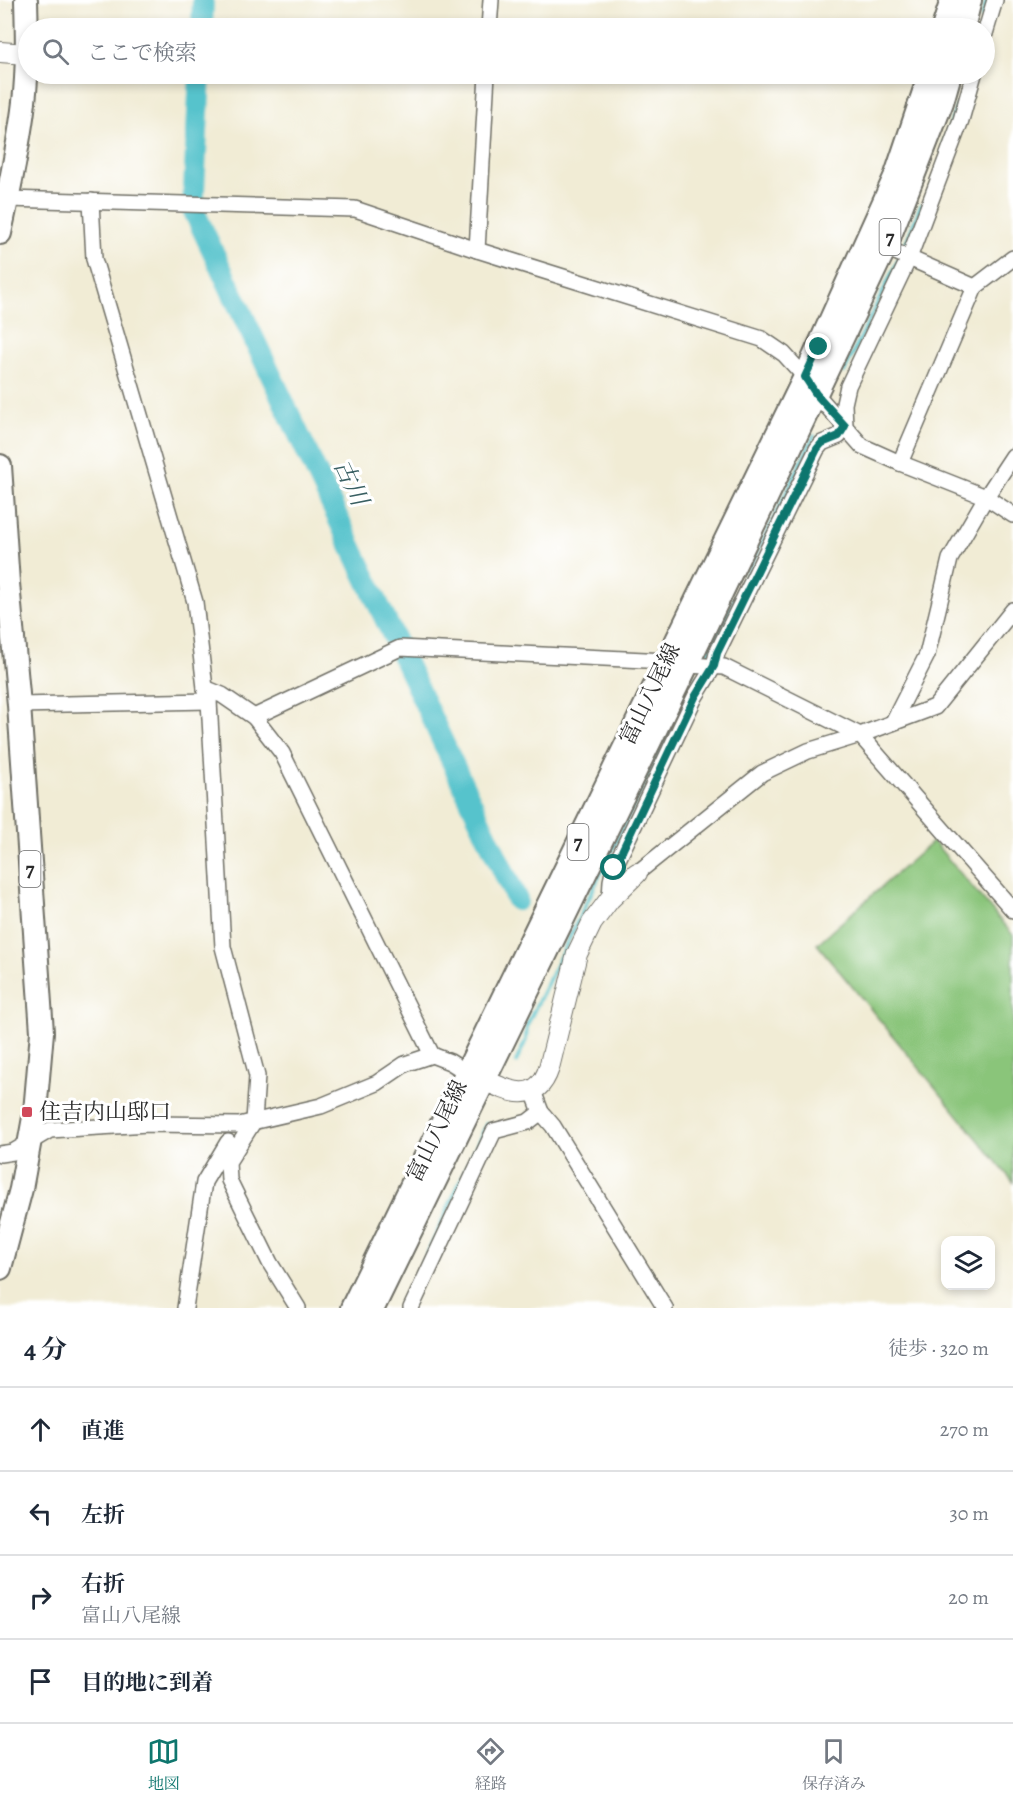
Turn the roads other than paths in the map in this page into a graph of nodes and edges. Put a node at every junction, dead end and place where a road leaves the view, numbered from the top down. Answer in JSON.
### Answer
{"nodes":[{"id":1,"x":26,"y":0,"type":"edge"},
{"id":2,"x":490,"y":0,"type":"edge"},
{"id":3,"x":952,"y":0,"type":"edge"},
{"id":4,"x":970,"y":0,"type":"edge"},
{"id":5,"x":995,"y":0,"type":"edge"},
{"id":6,"x":26,"y":18,"type":"edge"},
{"id":7,"x":489,"y":18,"type":"edge"},
{"id":8,"x":946,"y":18,"type":"edge"},
{"id":9,"x":966,"y":18,"type":"edge"},
{"id":10,"x":990,"y":18,"type":"edge"},
{"id":11,"x":0,"y":52,"type":"edge"},
{"id":12,"x":18,"y":53,"type":"edge"},
{"id":13,"x":26,"y":84,"type":"edge"},
{"id":14,"x":486,"y":84,"type":"edge"},
{"id":15,"x":927,"y":84,"type":"edge"},
{"id":16,"x":947,"y":84,"type":"edge"},
{"id":17,"x":971,"y":84,"type":"edge"},
{"id":18,"x":3,"y":197,"type":"edge"},
{"id":19,"x":91,"y":201,"type":"junction"},
{"id":20,"x":0,"y":233,"type":"edge"},
{"id":21,"x":876,"y":243,"type":"junction"},
{"id":22,"x":477,"y":250,"type":"junction"},
{"id":23,"x":909,"y":258,"type":"junction"},
{"id":24,"x":1013,"y":258,"type":"edge"},
{"id":25,"x":975,"y":288,"type":"junction"},
{"id":26,"x":810,"y":386,"type":"junction"},
{"id":27,"x":845,"y":426,"type":"junction"},
{"id":28,"x":1013,"y":456,"type":"edge"},
{"id":29,"x":900,"y":463,"type":"junction"},
{"id":30,"x":0,"y":466,"type":"edge"},
{"id":31,"x":986,"y":497,"type":"junction"},
{"id":32,"x":1013,"y":515,"type":"edge"},
{"id":33,"x":1013,"y":610,"type":"edge"},
{"id":34,"x":676,"y":663,"type":"junction"},
{"id":35,"x":714,"y":666,"type":"junction"},
{"id":36,"x":207,"y":694,"type":"junction"},
{"id":37,"x":19,"y":705,"type":"junction"},
{"id":38,"x":254,"y":717,"type":"junction"},
{"id":39,"x":893,"y":723,"type":"junction"},
{"id":40,"x":860,"y":735,"type":"junction"},
{"id":41,"x":637,"y":873,"type":"joint"},
{"id":42,"x":610,"y":899,"type":"junction"},
{"id":43,"x":1013,"y":910,"type":"edge"},
{"id":44,"x":432,"y":1055,"type":"junction"},
{"id":45,"x":475,"y":1076,"type":"junction"},
{"id":46,"x":533,"y":1091,"type":"junction"},
{"id":47,"x":542,"y":1112,"type":"junction"},
{"id":48,"x":247,"y":1123,"type":"junction"},
{"id":49,"x":30,"y":1142,"type":"junction"},
{"id":50,"x":0,"y":1154,"type":"edge"},
{"id":51,"x":0,"y":1268,"type":"edge"},
{"id":52,"x":658,"y":1305,"type":"edge"},
{"id":53,"x":184,"y":1308,"type":"edge"},
{"id":54,"x":298,"y":1308,"type":"edge"},
{"id":55,"x":352,"y":1308,"type":"edge"},
{"id":56,"x":373,"y":1308,"type":"edge"},
{"id":57,"x":411,"y":1308,"type":"edge"}],
"edges":[{"from":1,"to":6,"type":"main road"},
{"from":2,"to":7,"type":"street"},
{"from":3,"to":8,"type":"main road"},
{"from":4,"to":9,"type":"main road"},
{"from":5,"to":10,"type":"street"},
{"from":11,"to":12,"type":"street"},
{"from":13,"to":18,"type":"main road"},
{"from":14,"to":22,"type":"street"},
{"from":15,"to":21,"type":"main road","name":"富山八尾線","number":"7"},
{"from":16,"to":21,"type":"main road","name":"富山八尾線","number":"7"},
{"from":17,"to":23,"type":"street"},
{"from":18,"to":19,"type":"street"},
{"from":18,"to":20,"type":"main road"},
{"from":19,"to":22,"type":"street"},
{"from":19,"to":36,"type":"street"},
{"from":21,"to":23,"type":"street"},
{"from":21,"to":26,"type":"main road","name":"富山八尾線","number":"7"},
{"from":22,"to":26,"type":"street"},
{"from":23,"to":25,"type":"street"},
{"from":23,"to":27,"type":"street"},
{"from":24,"to":25,"type":"street"},
{"from":25,"to":29,"type":"street"},
{"from":26,"to":27,"type":"street"},
{"from":26,"to":34,"type":"main road","name":"富山八尾線","number":"7"},
{"from":27,"to":29,"type":"street"},
{"from":27,"to":35,"type":"street"},
{"from":28,"to":31,"type":"street"},
{"from":29,"to":31,"type":"street"},
{"from":30,"to":37,"type":"main road","number":"7"},
{"from":31,"to":32,"type":"street"},
{"from":31,"to":39,"type":"street"},
{"from":33,"to":39,"type":"street"},
{"from":34,"to":35,"type":"street"},
{"from":34,"to":38,"type":"street"},
{"from":34,"to":45,"type":"main road","name":"富山八尾線","number":"7"},
{"from":35,"to":40,"type":"street"},
{"from":35,"to":42,"type":"street"},
{"from":36,"to":37,"type":"street"},
{"from":36,"to":38,"type":"street"},
{"from":36,"to":48,"type":"street"},
{"from":37,"to":49,"type":"main road","number":"7"},
{"from":38,"to":44,"type":"street"},
{"from":39,"to":40,"type":"street"},
{"from":40,"to":41,"type":"street"},
{"from":40,"to":43,"type":"street"},
{"from":41,"to":42,"type":"street"},
{"from":42,"to":46,"type":"street"},
{"from":44,"to":45,"type":"street"},
{"from":44,"to":48,"type":"street"},
{"from":45,"to":46,"type":"street"},
{"from":45,"to":55,"type":"main road","name":"富山八尾線","number":"7"},
{"from":45,"to":56,"type":"main road","name":"富山八尾線","number":"7"},
{"from":46,"to":47,"type":"street"},
{"from":47,"to":52,"type":"street"},
{"from":47,"to":57,"type":"street"},
{"from":48,"to":49,"type":"street"},
{"from":48,"to":53,"type":"street"},
{"from":48,"to":54,"type":"street"},
{"from":49,"to":50,"type":"street"},
{"from":49,"to":51,"type":"main road","number":"7"}]}
